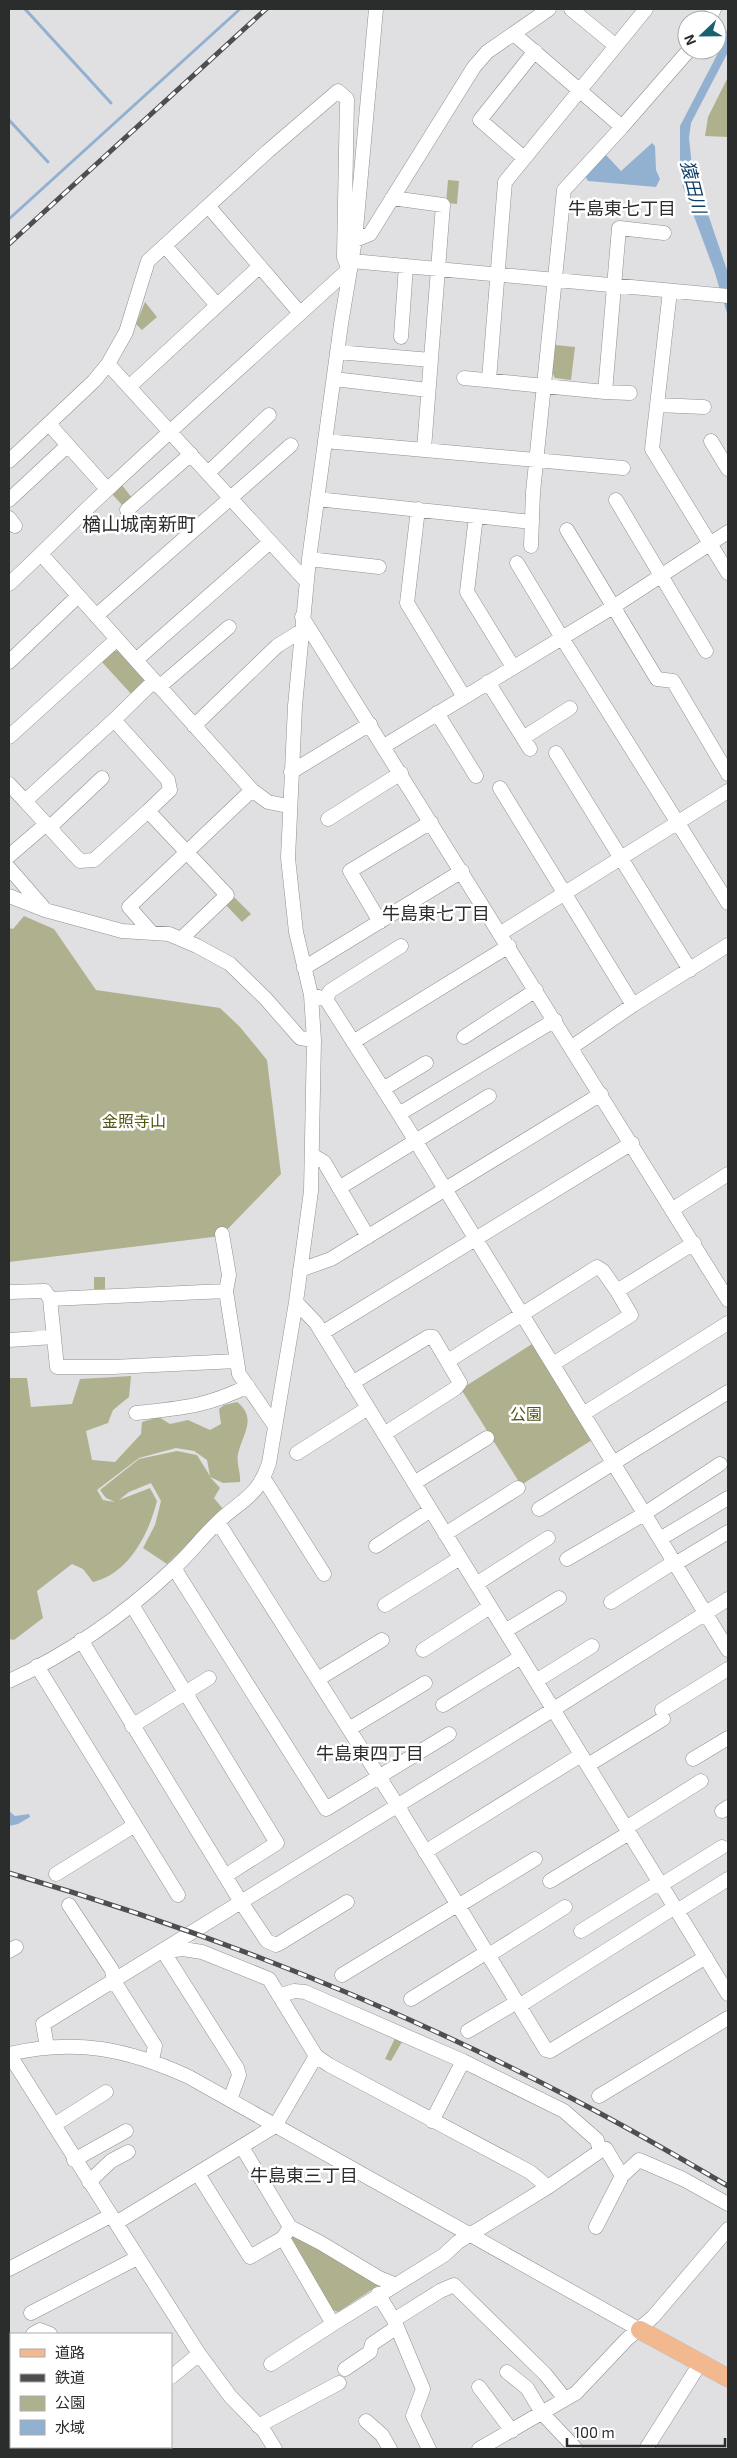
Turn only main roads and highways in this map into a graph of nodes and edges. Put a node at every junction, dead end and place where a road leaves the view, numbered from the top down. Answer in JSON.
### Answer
{"nodes":[{"id":1,"x":640,"y":2330,"type":"road end"},
{"id":2,"x":728,"y":2378,"type":"edge"}],
"edges":[{"from":1,"to":2,"type":"main road"}]}
